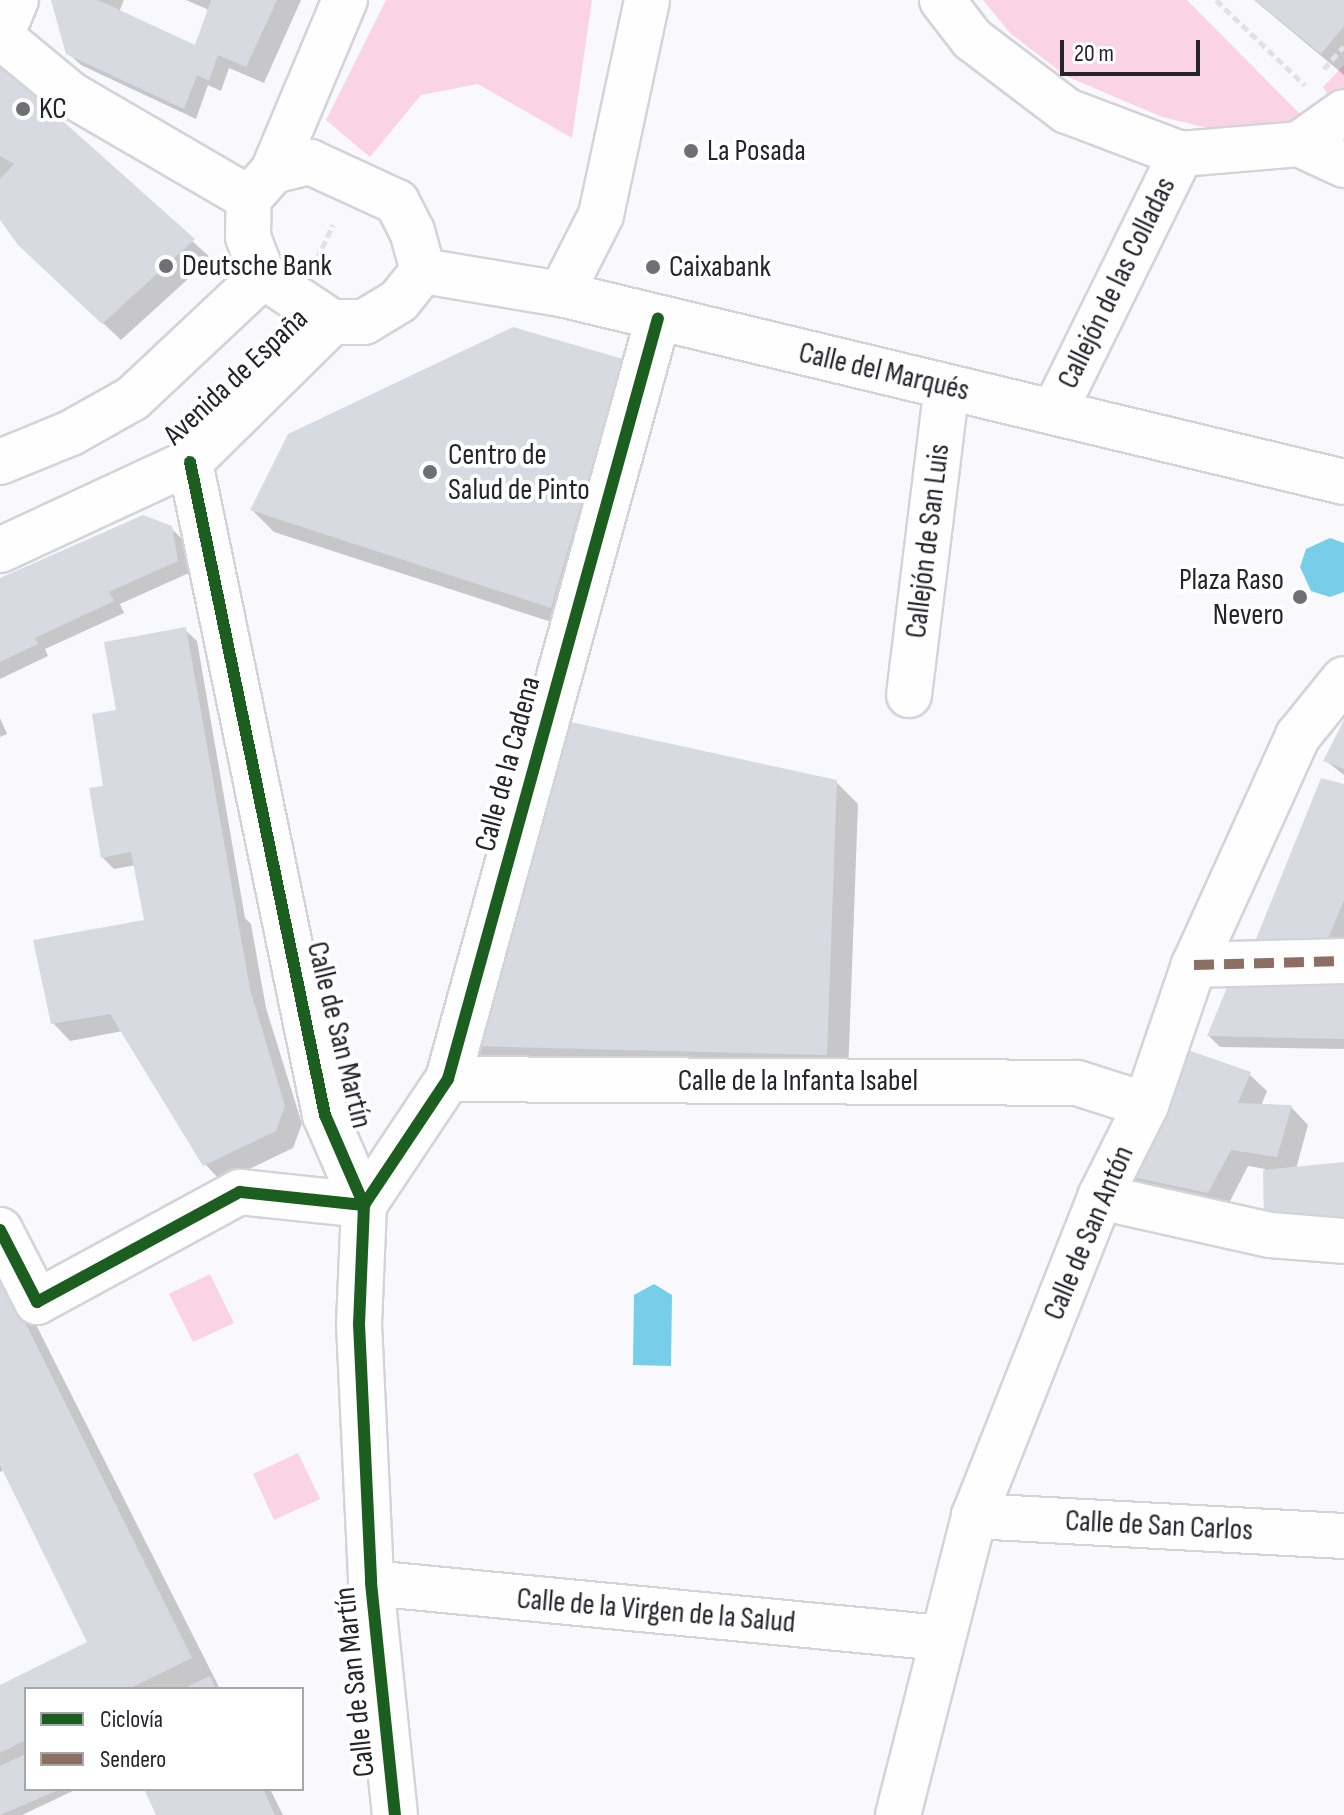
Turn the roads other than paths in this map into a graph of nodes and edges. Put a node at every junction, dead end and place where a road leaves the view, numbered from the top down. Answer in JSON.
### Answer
{"nodes":[{"id":1,"x":16,"y":0,"type":"edge"},
{"id":2,"x":345,"y":0,"type":"edge"},
{"id":3,"x":647,"y":0,"type":"edge"},
{"id":4,"x":942,"y":0,"type":"edge"},
{"id":5,"x":0,"y":37,"type":"edge"},
{"id":6,"x":1325,"y":126,"type":"edge"},
{"id":7,"x":1181,"y":154,"type":"junction"},
{"id":8,"x":1344,"y":165,"type":"edge"},
{"id":9,"x":261,"y":184,"type":"junction"},
{"id":10,"x":423,"y":271,"type":"junction"},
{"id":11,"x":263,"y":276,"type":"junction"},
{"id":12,"x":561,"y":294,"type":"junction"},
{"id":13,"x":658,"y":318,"type":"junction"},
{"id":14,"x":332,"y":322,"type":"junction"},
{"id":15,"x":947,"y":387,"type":"junction"},
{"id":16,"x":1054,"y":412,"type":"junction"},
{"id":17,"x":0,"y":462,"type":"edge"},
{"id":18,"x":190,"y":462,"type":"junction"},
{"id":19,"x":1344,"y":482,"type":"edge"},
{"id":20,"x":0,"y":550,"type":"edge"},
{"id":21,"x":1344,"y":679,"type":"edge"},
{"id":22,"x":909,"y":695,"type":"dead end"},
{"id":23,"x":1344,"y":961,"type":"edge"},
{"id":24,"x":1194,"y":965,"type":"junction"},
{"id":25,"x":448,"y":1079,"type":"junction"},
{"id":26,"x":1146,"y":1105,"type":"junction"},
{"id":27,"x":1100,"y":1197,"type":"junction"},
{"id":28,"x":364,"y":1205,"type":"junction"},
{"id":29,"x":0,"y":1230,"type":"edge"},
{"id":30,"x":1344,"y":1241,"type":"edge"},
{"id":31,"x":974,"y":1516,"type":"junction"},
{"id":32,"x":1344,"y":1536,"type":"edge"},
{"id":33,"x":371,"y":1583,"type":"junction"},
{"id":34,"x":941,"y":1638,"type":"junction"},
{"id":35,"x":395,"y":1815,"type":"edge"},
{"id":36,"x":898,"y":1815,"type":"edge"}],
"edges":[{"from":1,"to":5,"type":"street"},
{"from":2,"to":9,"type":"street"},
{"from":3,"to":12,"type":"street"},
{"from":4,"to":7,"type":"street"},
{"from":5,"to":9,"type":"street"},
{"from":6,"to":7,"type":"street"},
{"from":6,"to":8,"type":"street"},
{"from":7,"to":16,"type":"street","name":"Callejón de las Colladas"},
{"from":9,"to":10,"type":"street"},
{"from":9,"to":11,"type":"street"},
{"from":10,"to":12,"type":"street","name":"Calle del Marqués"},
{"from":10,"to":14,"type":"street"},
{"from":11,"to":14,"type":"street"},
{"from":11,"to":17,"type":"street","name":"Avenida de España"},
{"from":12,"to":13,"type":"street","name":"Calle del Marqués"},
{"from":13,"to":15,"type":"street","name":"Calle del Marqués"},
{"from":13,"to":25,"type":"street","name":"Calle de la Cadena"},
{"from":14,"to":18,"type":"street","name":"Avenida de España"},
{"from":15,"to":16,"type":"street","name":"Calle del Marqués"},
{"from":15,"to":22,"type":"street","name":"Callejón de San Luis"},
{"from":16,"to":19,"type":"street","name":"Calle del Marqués"},
{"from":18,"to":20,"type":"street","name":"Avenida de España"},
{"from":18,"to":28,"type":"street","name":"Calle de San Martín"},
{"from":21,"to":24,"type":"street","name":"Calle de San Antón"},
{"from":23,"to":24,"type":"street"},
{"from":24,"to":26,"type":"street","name":"Calle de San Antón"},
{"from":25,"to":26,"type":"street","name":"Calle de la Infanta Isabel"},
{"from":25,"to":28,"type":"street","name":"Calle de la Cadena"},
{"from":26,"to":27,"type":"street","name":"Calle de San Antón"},
{"from":27,"to":30,"type":"street"},
{"from":27,"to":31,"type":"street","name":"Calle de San Antón"},
{"from":28,"to":29,"type":"street"},
{"from":28,"to":33,"type":"street","name":"Calle de San Martín"},
{"from":31,"to":32,"type":"street","name":"Calle de San Carlos"},
{"from":31,"to":34,"type":"street","name":"Calle de San Antón"},
{"from":33,"to":34,"type":"street","name":"Calle de la Virgen de la Salud"},
{"from":33,"to":35,"type":"street","name":"Calle de San Martín"},
{"from":34,"to":36,"type":"street","name":"Calle de San Antón"}]}
